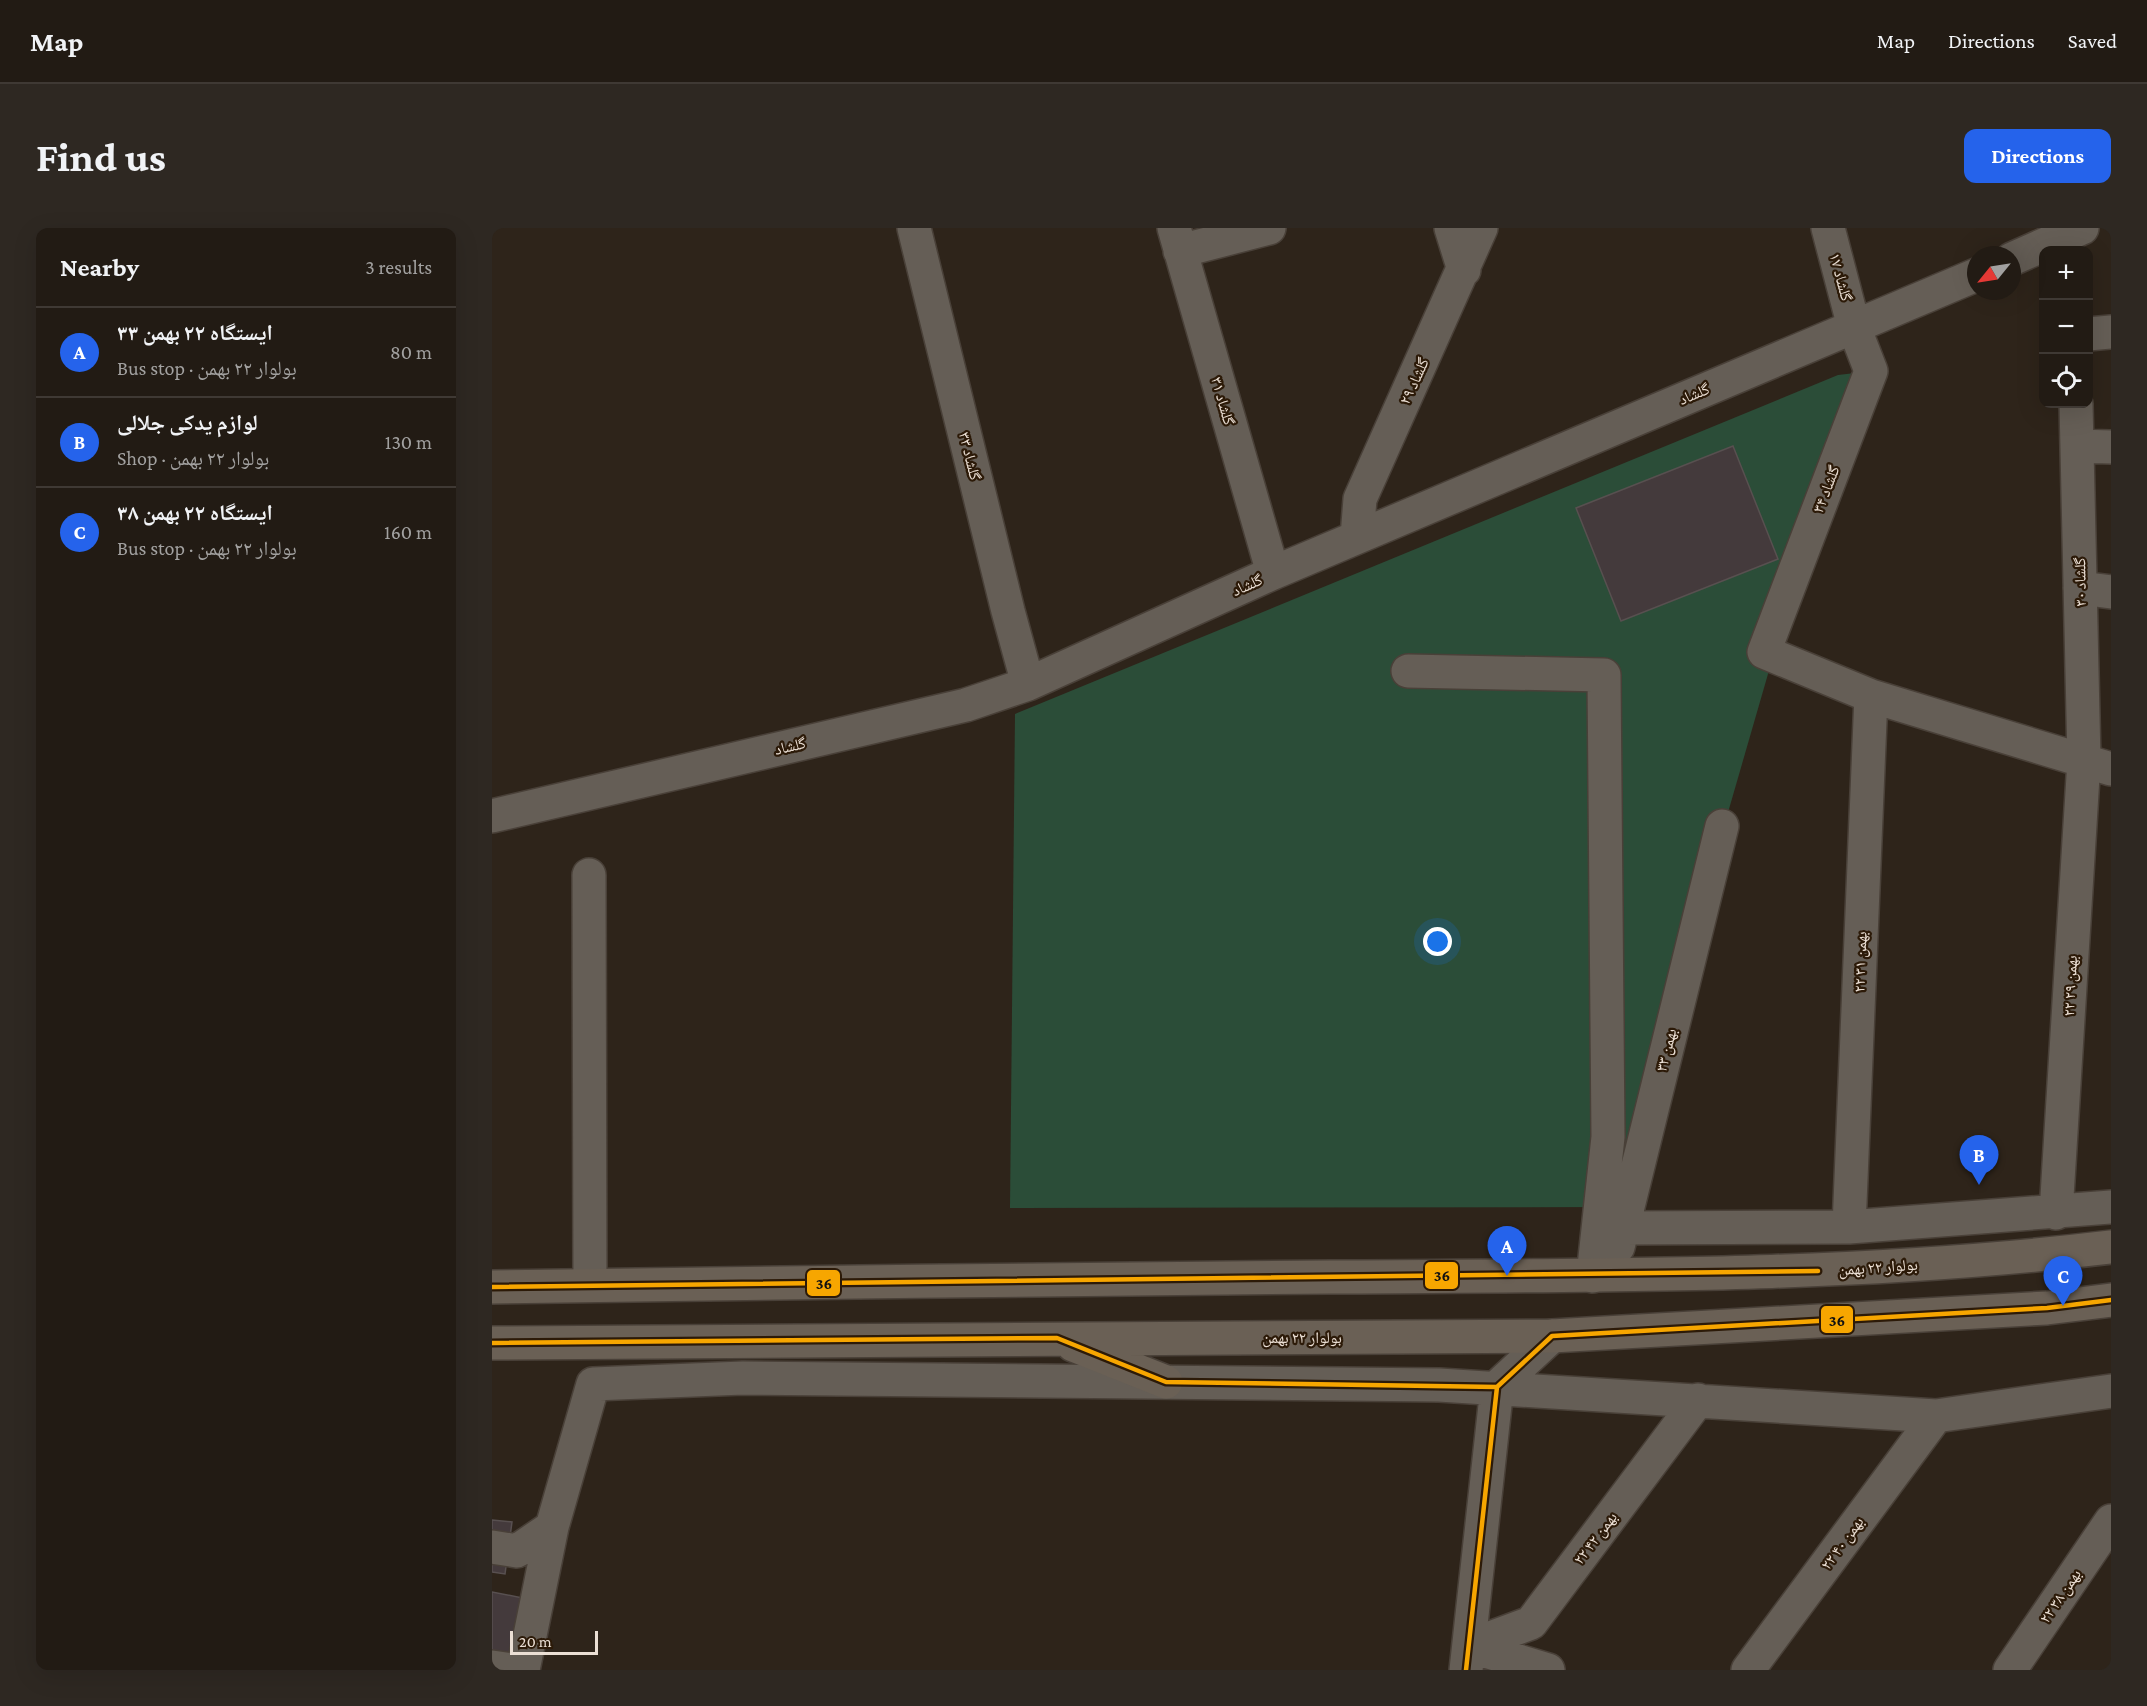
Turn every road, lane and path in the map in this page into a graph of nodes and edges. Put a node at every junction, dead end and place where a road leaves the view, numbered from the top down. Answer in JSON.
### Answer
{"nodes":[{"id":1,"x":914,"y":228,"type":"edge"},
{"id":2,"x":1269,"y":228,"type":"edge"},
{"id":3,"x":1451,"y":228,"type":"edge"},
{"id":4,"x":1481,"y":228,"type":"edge"},
{"id":5,"x":1828,"y":228,"type":"edge"},
{"id":6,"x":2076,"y":237,"type":"edge"},
{"id":7,"x":1177,"y":239,"type":"edge"},
{"id":8,"x":2025,"y":246,"type":"edge"},
{"id":9,"x":1464,"y":270,"type":"junction"},
{"id":10,"x":1967,"y":279,"type":"edge"},
{"id":11,"x":1854,"y":327,"type":"junction"},
{"id":12,"x":2111,"y":332,"type":"edge"},
{"id":13,"x":2093,"y":334,"type":"edge"},
{"id":14,"x":2076,"y":408,"type":"edge"},
{"id":15,"x":2077,"y":446,"type":"junction"},
{"id":16,"x":2111,"y":447,"type":"edge"},
{"id":17,"x":1357,"y":537,"type":"junction"},
{"id":18,"x":1273,"y":573,"type":"junction"},
{"id":19,"x":2095,"y":590,"type":"edge"},
{"id":20,"x":1408,"y":671,"type":"dead end"},
{"id":21,"x":1028,"y":684,"type":"junction"},
{"id":22,"x":2097,"y":691,"type":"edge"},
{"id":23,"x":1871,"y":696,"type":"junction"},
{"id":24,"x":2097,"y":764,"type":"edge"},
{"id":25,"x":492,"y":816,"type":"edge"},
{"id":26,"x":1722,"y":826,"type":"dead end"},
{"id":27,"x":590,"y":875,"type":"dead end"},
{"id":28,"x":2111,"y":1207,"type":"edge"},
{"id":29,"x":2056,"y":1213,"type":"junction"},
{"id":30,"x":1849,"y":1227,"type":"junction"},
{"id":31,"x":1623,"y":1228,"type":"junction"},
{"id":32,"x":2111,"y":1249,"type":"edge"},
{"id":33,"x":2043,"y":1255,"type":"junction"},
{"id":34,"x":1602,"y":1275,"type":"junction"},
{"id":35,"x":590,"y":1286,"type":"junction"},
{"id":36,"x":492,"y":1287,"type":"edge"},
{"id":37,"x":2111,"y":1292,"type":"edge"},
{"id":38,"x":2111,"y":1300,"type":"edge"},
{"id":39,"x":2047,"y":1308,"type":"junction"},
{"id":40,"x":1552,"y":1336,"type":"junction"},
{"id":41,"x":1057,"y":1338,"type":"junction"},
{"id":42,"x":744,"y":1342,"type":"junction"},
{"id":43,"x":492,"y":1343,"type":"edge"},
{"id":44,"x":743,"y":1378,"type":"junction"},
{"id":45,"x":1166,"y":1382,"type":"junction"},
{"id":46,"x":1497,"y":1387,"type":"junction"},
{"id":47,"x":2111,"y":1391,"type":"edge"},
{"id":48,"x":1698,"y":1400,"type":"junction"},
{"id":49,"x":1936,"y":1416,"type":"junction"},
{"id":50,"x":2111,"y":1521,"type":"edge"},
{"id":51,"x":552,"y":1527,"type":"junction"},
{"id":52,"x":492,"y":1547,"type":"edge"},
{"id":53,"x":1467,"y":1658,"type":"edge"},
{"id":54,"x":492,"y":1667,"type":"edge"},
{"id":55,"x":512,"y":1670,"type":"edge"},
{"id":56,"x":523,"y":1670,"type":"edge"},
{"id":57,"x":1548,"y":1670,"type":"edge"},
{"id":58,"x":1748,"y":1670,"type":"edge"},
{"id":59,"x":2010,"y":1670,"type":"edge"}],
"edges":[{"from":1,"to":21,"type":"street","name":"گلشاد ۳۳"},
{"from":2,"to":7,"type":"street"},
{"from":3,"to":9,"type":"street"},
{"from":4,"to":9,"type":"street","name":"گلشاد ۲۹"},
{"from":5,"to":11,"type":"street","name":"گلشاد ۱۷"},
{"from":6,"to":8,"type":"street"},
{"from":7,"to":18,"type":"street","name":"گلشاد ۳۱"},
{"from":9,"to":17,"type":"street","name":"گلشاد ۲۹"},
{"from":10,"to":11,"type":"street","name":"گلشاد"},
{"from":11,"to":17,"type":"street","name":"گلشاد"},
{"from":11,"to":23,"type":"street","name":"گلشاد ۳۴"},
{"from":12,"to":13,"type":"street"},
{"from":14,"to":15,"type":"street","name":"گلشاد ۳۰"},
{"from":15,"to":16,"type":"street"},
{"from":15,"to":19,"type":"street","name":"گلشاد ۳۰"},
{"from":17,"to":18,"type":"street","name":"گلشاد"},
{"from":18,"to":21,"type":"street","name":"گلشاد"},
{"from":19,"to":22,"type":"street","name":"گلشاد ۳۰"},
{"from":20,"to":34,"type":"street"},
{"from":21,"to":25,"type":"street","name":"گلشاد"},
{"from":22,"to":24,"type":"street","name":"گلشاد ۳۰"},
{"from":23,"to":24,"type":"street"},
{"from":23,"to":30,"type":"street","name":"۲۲ بهمن ۳۱"},
{"from":24,"to":29,"type":"street","name":"۲۲ بهمن ۲۹"},
{"from":26,"to":31,"type":"street","name":"بهمن ۳۳"},
{"from":27,"to":35,"type":"street"},
{"from":28,"to":29,"type":"street"},
{"from":29,"to":30,"type":"street"},
{"from":30,"to":31,"type":"street"},
{"from":31,"to":34,"type":"street","name":"بهمن ۳۳"},
{"from":32,"to":33,"type":"main road","name":"بولوار ۲۲ بهمن"},
{"from":32,"to":37,"type":"main road"},
{"from":33,"to":34,"type":"main road","name":"بولوار ۲۲ بهمن"},
{"from":33,"to":39,"type":"main road"},
{"from":34,"to":35,"type":"main road","name":"بولوار ۲۲ بهمن"},
{"from":35,"to":36,"type":"main road","name":"بولوار ۲۲ بهمن"},
{"from":38,"to":39,"type":"main road","name":"بولوار ۲۲ بهمن"},
{"from":39,"to":40,"type":"main road","name":"بولوار ۲۲ بهمن"},
{"from":40,"to":41,"type":"main road","name":"بولوار ۲۲ بهمن"},
{"from":40,"to":46,"type":"street"},
{"from":41,"to":42,"type":"main road","name":"بولوار ۲۲ بهمن"},
{"from":41,"to":45,"type":"main road"},
{"from":42,"to":43,"type":"main road","name":"بولوار ۲۲ بهمن"},
{"from":42,"to":44,"type":"street"},
{"from":44,"to":45,"type":"street"},
{"from":44,"to":51,"type":"street"},
{"from":45,"to":46,"type":"street"},
{"from":46,"to":48,"type":"street"},
{"from":46,"to":53,"type":"street"},
{"from":47,"to":49,"type":"street"},
{"from":48,"to":49,"type":"street"},
{"from":48,"to":53,"type":"street","name":"۲۲ بهمن ۴۲"},
{"from":49,"to":58,"type":"street","name":"۲۲ بهمن ۴۰"},
{"from":50,"to":59,"type":"street","name":"۲۲ بهمن ۳۸"},
{"from":51,"to":52,"type":"street"},
{"from":51,"to":56,"type":"street"},
{"from":53,"to":57,"type":"street"},
{"from":54,"to":55,"type":"street"}]}
